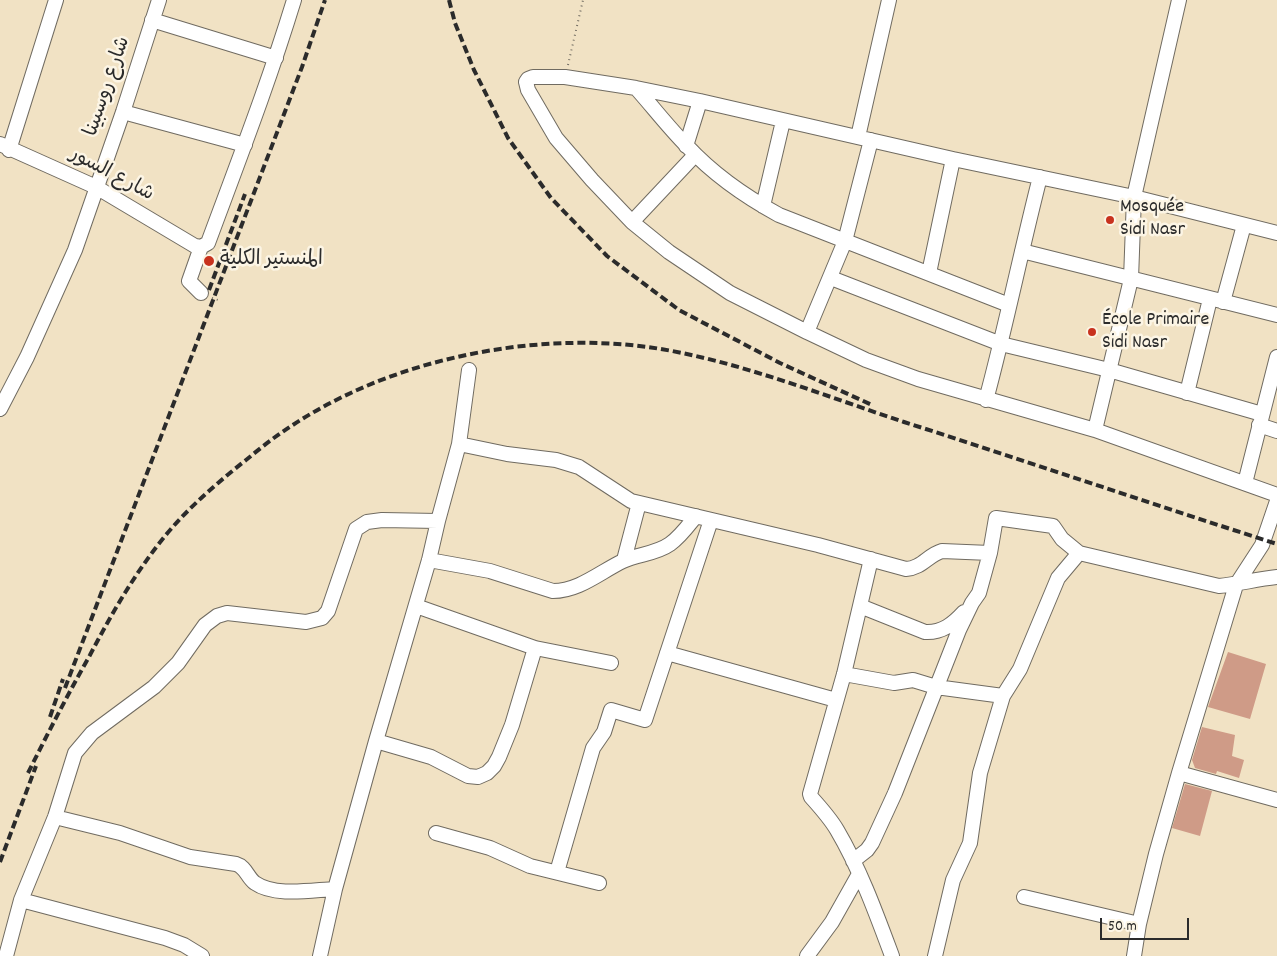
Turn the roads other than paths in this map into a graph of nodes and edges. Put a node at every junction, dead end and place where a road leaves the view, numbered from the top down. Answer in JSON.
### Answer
{"nodes":[{"id":1,"x":56,"y":0,"type":"edge"},
{"id":2,"x":159,"y":0,"type":"edge"},
{"id":3,"x":294,"y":0,"type":"edge"},
{"id":4,"x":889,"y":0,"type":"edge"},
{"id":5,"x":1179,"y":0,"type":"edge"},
{"id":6,"x":152,"y":20,"type":"junction"},
{"id":7,"x":276,"y":58,"type":"junction"},
{"id":8,"x":636,"y":88,"type":"junction"},
{"id":9,"x":700,"y":101,"type":"junction"},
{"id":10,"x":123,"y":112,"type":"junction"},
{"id":11,"x":784,"y":120,"type":"junction"},
{"id":12,"x":864,"y":138,"type":"junction"},
{"id":13,"x":245,"y":145,"type":"junction"},
{"id":14,"x":5,"y":147,"type":"edge"},
{"id":15,"x":691,"y":150,"type":"junction"},
{"id":16,"x":953,"y":159,"type":"junction"},
{"id":17,"x":1040,"y":177,"type":"junction"},
{"id":18,"x":96,"y":187,"type":"junction"},
{"id":19,"x":1134,"y":197,"type":"junction"},
{"id":20,"x":763,"y":206,"type":"junction"},
{"id":21,"x":632,"y":222,"type":"junction"},
{"id":22,"x":1244,"y":225,"type":"junction"},
{"id":23,"x":1277,"y":234,"type":"edge"},
{"id":24,"x":845,"y":241,"type":"junction"},
{"id":25,"x":201,"y":247,"type":"junction"},
{"id":26,"x":1022,"y":251,"type":"junction"},
{"id":27,"x":929,"y":273,"type":"junction"},
{"id":28,"x":831,"y":278,"type":"junction"},
{"id":29,"x":1131,"y":279,"type":"junction"},
{"id":30,"x":201,"y":293,"type":"dead end"},
{"id":31,"x":1216,"y":300,"type":"junction"},
{"id":32,"x":1009,"y":305,"type":"junction"},
{"id":33,"x":1277,"y":315,"type":"edge"},
{"id":34,"x":807,"y":332,"type":"junction"},
{"id":35,"x":1001,"y":344,"type":"junction"},
{"id":36,"x":1277,"y":357,"type":"edge"},
{"id":37,"x":469,"y":370,"type":"dead end"},
{"id":38,"x":1109,"y":370,"type":"junction"},
{"id":39,"x":1187,"y":393,"type":"junction"},
{"id":40,"x":986,"y":400,"type":"junction"},
{"id":41,"x":0,"y":409,"type":"edge"},
{"id":42,"x":1261,"y":420,"type":"junction"},
{"id":43,"x":1095,"y":430,"type":"junction"},
{"id":44,"x":1277,"y":430,"type":"edge"},
{"id":45,"x":458,"y":444,"type":"junction"},
{"id":46,"x":1245,"y":483,"type":"junction"},
{"id":47,"x":1277,"y":495,"type":"edge"},
{"id":48,"x":1277,"y":501,"type":"edge"},
{"id":49,"x":639,"y":503,"type":"junction"},
{"id":50,"x":696,"y":516,"type":"junction"},
{"id":51,"x":711,"y":520,"type":"junction"},
{"id":52,"x":438,"y":521,"type":"junction"},
{"id":53,"x":990,"y":553,"type":"junction"},
{"id":54,"x":1080,"y":553,"type":"junction"},
{"id":55,"x":870,"y":559,"type":"junction"},
{"id":56,"x":429,"y":560,"type":"junction"},
{"id":57,"x":624,"y":560,"type":"junction"},
{"id":58,"x":1277,"y":577,"type":"edge"},
{"id":59,"x":1236,"y":585,"type":"junction"},
{"id":60,"x":972,"y":603,"type":"junction"},
{"id":61,"x":416,"y":606,"type":"junction"},
{"id":62,"x":860,"y":606,"type":"junction"},
{"id":63,"x":535,"y":648,"type":"junction"},
{"id":64,"x":667,"y":653,"type":"junction"},
{"id":65,"x":611,"y":663,"type":"dead end"},
{"id":66,"x":844,"y":674,"type":"junction"},
{"id":67,"x":936,"y":687,"type":"junction"},
{"id":68,"x":1003,"y":696,"type":"junction"},
{"id":69,"x":836,"y":700,"type":"junction"},
{"id":70,"x":376,"y":740,"type":"junction"},
{"id":71,"x":1179,"y":773,"type":"junction"},
{"id":72,"x":1277,"y":800,"type":"edge"},
{"id":73,"x":55,"y":817,"type":"junction"},
{"id":74,"x":436,"y":833,"type":"dead end"},
{"id":75,"x":856,"y":868,"type":"junction"},
{"id":76,"x":557,"y":872,"type":"junction"},
{"id":77,"x":600,"y":883,"type":"dead end"},
{"id":78,"x":335,"y":889,"type":"junction"},
{"id":79,"x":1024,"y":897,"type":"dead end"},
{"id":80,"x":21,"y":900,"type":"junction"},
{"id":81,"x":1139,"y":924,"type":"junction"},
{"id":82,"x":6,"y":956,"type":"edge"},
{"id":83,"x":202,"y":956,"type":"edge"},
{"id":84,"x":320,"y":956,"type":"edge"},
{"id":85,"x":807,"y":956,"type":"edge"},
{"id":86,"x":892,"y":956,"type":"edge"},
{"id":87,"x":936,"y":956,"type":"edge"},
{"id":88,"x":1134,"y":956,"type":"edge"}],
"edges":[{"from":1,"to":14,"type":"street"},
{"from":2,"to":6,"type":"street","name":"شارع روسبينا"},
{"from":3,"to":7,"type":"street"},
{"from":4,"to":12,"type":"street"},
{"from":5,"to":19,"type":"street"},
{"from":6,"to":7,"type":"street"},
{"from":6,"to":10,"type":"street","name":"شارع روسبينا"},
{"from":7,"to":13,"type":"street"},
{"from":8,"to":9,"type":"street"},
{"from":8,"to":15,"type":"street"},
{"from":8,"to":21,"type":"street"},
{"from":9,"to":11,"type":"street"},
{"from":9,"to":15,"type":"street"},
{"from":10,"to":13,"type":"street"},
{"from":10,"to":18,"type":"street","name":"شارع روسبينا"},
{"from":11,"to":12,"type":"street"},
{"from":11,"to":20,"type":"street"},
{"from":12,"to":16,"type":"street"},
{"from":12,"to":24,"type":"street"},
{"from":13,"to":25,"type":"street"},
{"from":14,"to":18,"type":"street","name":"شارع السور"},
{"from":15,"to":20,"type":"street"},
{"from":15,"to":21,"type":"street"},
{"from":16,"to":17,"type":"street"},
{"from":16,"to":27,"type":"street"},
{"from":17,"to":19,"type":"street"},
{"from":17,"to":26,"type":"street"},
{"from":18,"to":25,"type":"street","name":"شارع السور"},
{"from":18,"to":41,"type":"street","name":"شارع روسبينا"},
{"from":19,"to":22,"type":"street"},
{"from":19,"to":29,"type":"street"},
{"from":20,"to":24,"type":"street"},
{"from":21,"to":34,"type":"street"},
{"from":22,"to":23,"type":"street"},
{"from":22,"to":31,"type":"street"},
{"from":24,"to":27,"type":"street"},
{"from":24,"to":28,"type":"street"},
{"from":25,"to":30,"type":"street"},
{"from":26,"to":29,"type":"street"},
{"from":26,"to":32,"type":"street"},
{"from":27,"to":32,"type":"street"},
{"from":28,"to":34,"type":"street"},
{"from":28,"to":35,"type":"street"},
{"from":29,"to":31,"type":"street"},
{"from":29,"to":38,"type":"street"},
{"from":31,"to":33,"type":"street"},
{"from":31,"to":39,"type":"street"},
{"from":32,"to":35,"type":"street"},
{"from":34,"to":40,"type":"street"},
{"from":35,"to":38,"type":"street"},
{"from":35,"to":40,"type":"street"},
{"from":36,"to":42,"type":"street"},
{"from":37,"to":45,"type":"street"},
{"from":38,"to":39,"type":"street"},
{"from":38,"to":43,"type":"street"},
{"from":39,"to":42,"type":"street"},
{"from":40,"to":43,"type":"street"},
{"from":42,"to":44,"type":"street"},
{"from":42,"to":46,"type":"street"},
{"from":43,"to":46,"type":"street"},
{"from":45,"to":49,"type":"street"},
{"from":45,"to":52,"type":"street"},
{"from":46,"to":47,"type":"street"},
{"from":48,"to":59,"type":"street"},
{"from":49,"to":50,"type":"street"},
{"from":49,"to":57,"type":"street"},
{"from":50,"to":51,"type":"street"},
{"from":50,"to":57,"type":"street"},
{"from":51,"to":55,"type":"street"},
{"from":51,"to":64,"type":"street"},
{"from":52,"to":56,"type":"street"},
{"from":52,"to":73,"type":"street"},
{"from":53,"to":54,"type":"street"},
{"from":53,"to":55,"type":"street"},
{"from":53,"to":60,"type":"street"},
{"from":54,"to":59,"type":"street"},
{"from":54,"to":68,"type":"street"},
{"from":55,"to":62,"type":"street"},
{"from":56,"to":57,"type":"street"},
{"from":56,"to":61,"type":"street"},
{"from":58,"to":59,"type":"street"},
{"from":59,"to":71,"type":"street"},
{"from":60,"to":62,"type":"street"},
{"from":60,"to":67,"type":"street"},
{"from":61,"to":63,"type":"street"},
{"from":61,"to":70,"type":"street"},
{"from":62,"to":66,"type":"street"},
{"from":63,"to":65,"type":"street"},
{"from":63,"to":70,"type":"street"},
{"from":64,"to":69,"type":"street"},
{"from":64,"to":76,"type":"street"},
{"from":66,"to":67,"type":"street"},
{"from":66,"to":69,"type":"street"},
{"from":67,"to":68,"type":"street"},
{"from":67,"to":75,"type":"street"},
{"from":68,"to":87,"type":"street"},
{"from":69,"to":75,"type":"street"},
{"from":70,"to":78,"type":"street"},
{"from":71,"to":72,"type":"street"},
{"from":71,"to":81,"type":"street"},
{"from":73,"to":78,"type":"street"},
{"from":73,"to":80,"type":"street"},
{"from":74,"to":76,"type":"street"},
{"from":75,"to":85,"type":"street"},
{"from":75,"to":86,"type":"street"},
{"from":76,"to":77,"type":"street"},
{"from":78,"to":84,"type":"street"},
{"from":79,"to":81,"type":"street"},
{"from":80,"to":82,"type":"street"},
{"from":80,"to":83,"type":"street"},
{"from":81,"to":88,"type":"street"}]}
